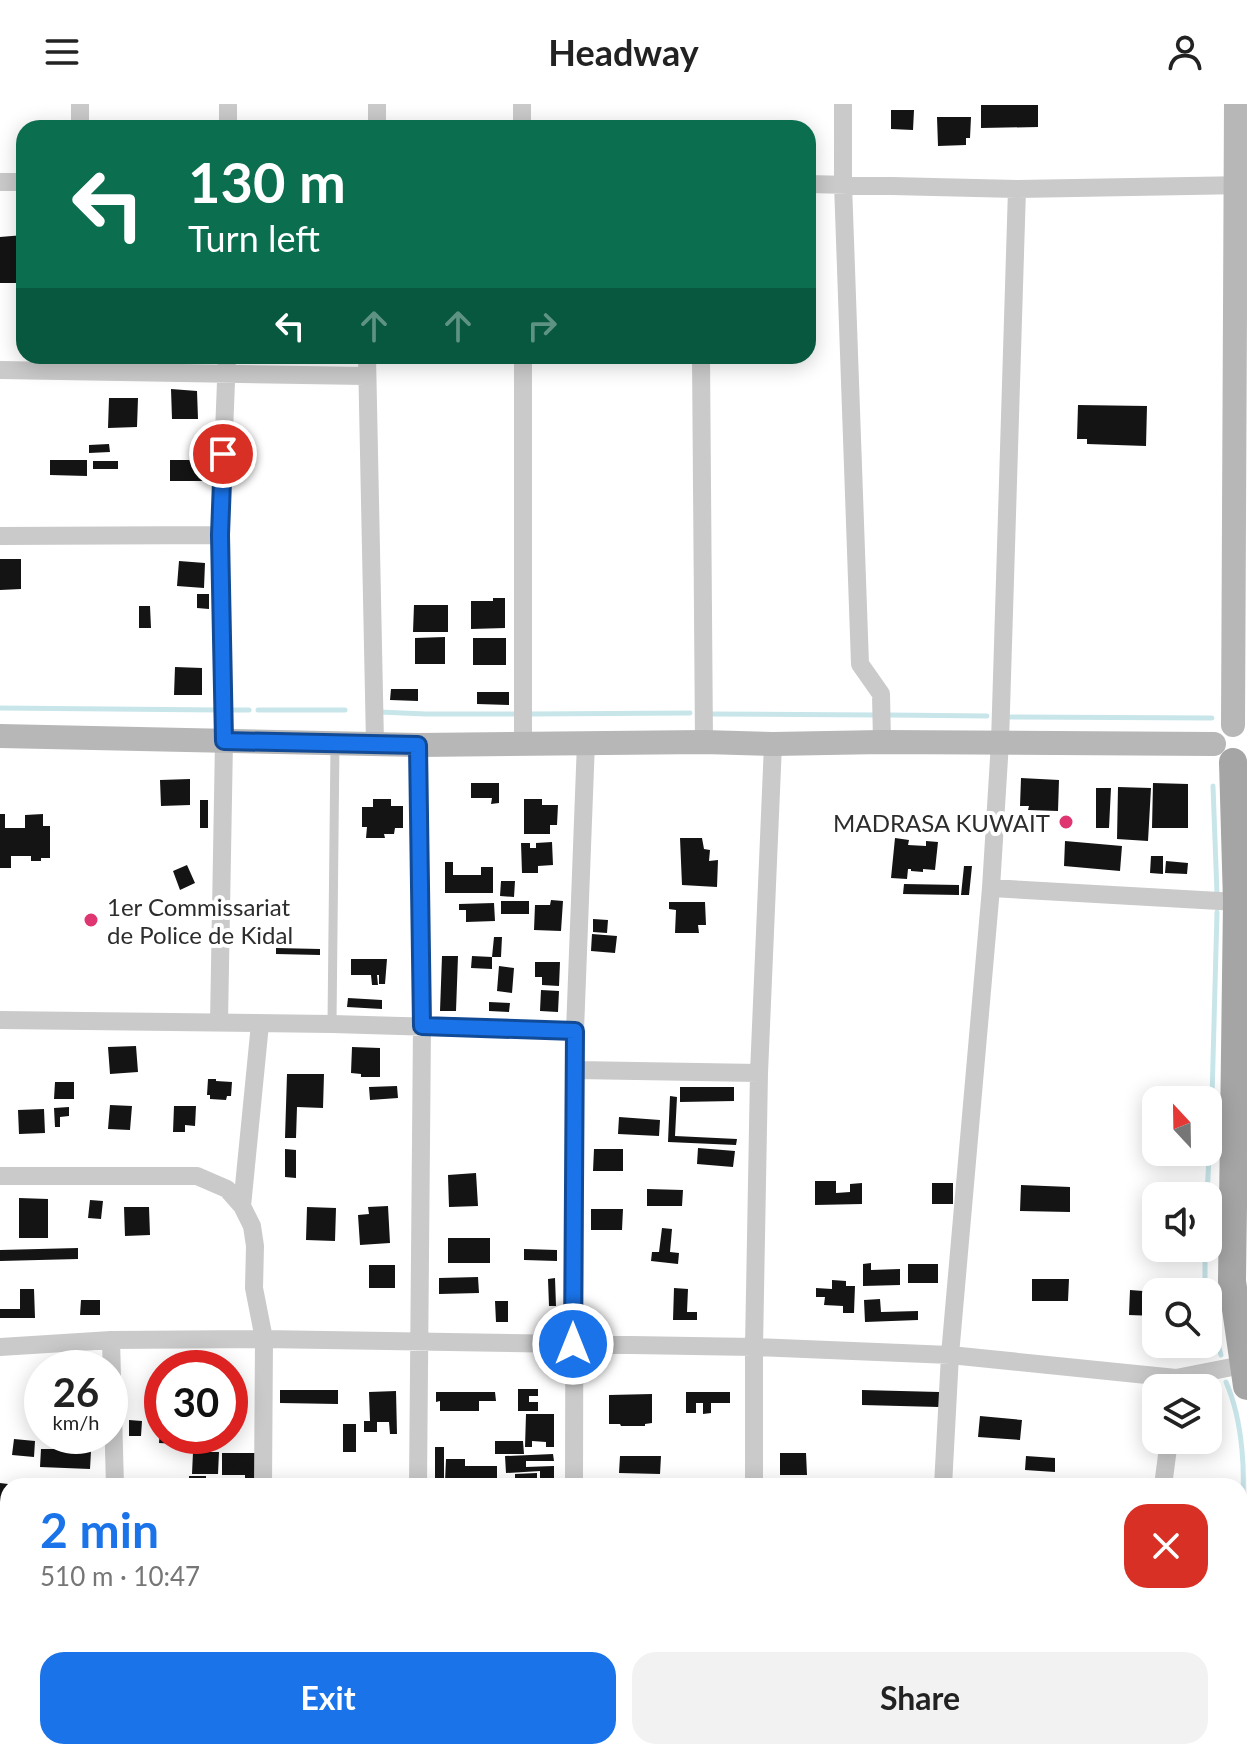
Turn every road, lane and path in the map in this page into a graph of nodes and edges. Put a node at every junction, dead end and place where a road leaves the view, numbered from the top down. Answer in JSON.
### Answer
{"nodes":[{"id":1,"x":843,"y":104,"type":"edge"},
{"id":2,"x":1236,"y":104,"type":"edge"},
{"id":3,"x":816,"y":184,"type":"edge"},
{"id":4,"x":843,"y":184,"type":"junction"},
{"id":5,"x":1241,"y":185,"type":"edge"},
{"id":6,"x":1017,"y":189,"type":"junction"},
{"id":7,"x":367,"y":364,"type":"edge"},
{"id":8,"x":523,"y":364,"type":"edge"},
{"id":9,"x":701,"y":364,"type":"edge"},
{"id":10,"x":227,"y":365,"type":"edge"},
{"id":11,"x":0,"y":370,"type":"edge"},
{"id":12,"x":366,"y":376,"type":"junction"},
{"id":13,"x":1241,"y":384,"type":"edge"},
{"id":14,"x":220,"y":535,"type":"junction"},
{"id":15,"x":0,"y":536,"type":"edge"},
{"id":16,"x":1240,"y":728,"type":"edge"},
{"id":17,"x":0,"y":736,"type":"edge"},
{"id":18,"x":224,"y":741,"type":"junction"},
{"id":19,"x":586,"y":742,"type":"junction"},
{"id":20,"x":704,"y":742,"type":"junction"},
{"id":21,"x":882,"y":742,"type":"junction"},
{"id":22,"x":1000,"y":742,"type":"junction"},
{"id":23,"x":375,"y":743,"type":"junction"},
{"id":24,"x":523,"y":743,"type":"junction"},
{"id":25,"x":335,"y":744,"type":"junction"},
{"id":26,"x":773,"y":744,"type":"junction"},
{"id":27,"x":418,"y":745,"type":"junction"},
{"id":28,"x":1231,"y":754,"type":"edge"},
{"id":29,"x":991,"y":888,"type":"junction"},
{"id":30,"x":1237,"y":902,"type":"junction"},
{"id":31,"x":0,"y":1020,"type":"edge"},
{"id":32,"x":219,"y":1023,"type":"junction"},
{"id":33,"x":260,"y":1024,"type":"junction"},
{"id":34,"x":332,"y":1024,"type":"junction"},
{"id":35,"x":422,"y":1026,"type":"junction"},
{"id":36,"x":575,"y":1031,"type":"junction"},
{"id":37,"x":575,"y":1070,"type":"junction"},
{"id":38,"x":759,"y":1073,"type":"junction"},
{"id":39,"x":0,"y":1176,"type":"edge"},
{"id":40,"x":242,"y":1206,"type":"junction"},
{"id":41,"x":264,"y":1339,"type":"junction"},
{"id":42,"x":111,"y":1340,"type":"junction"},
{"id":43,"x":419,"y":1343,"type":"junction"},
{"id":44,"x":573,"y":1344,"type":"junction"},
{"id":45,"x":0,"y":1347,"type":"edge"},
{"id":46,"x":754,"y":1347,"type":"junction"},
{"id":47,"x":950,"y":1355,"type":"junction"},
{"id":48,"x":1246,"y":1371,"type":"edge"},
{"id":49,"x":1222,"y":1375,"type":"edge"},
{"id":50,"x":1142,"y":1379,"type":"edge"},
{"id":51,"x":1167,"y":1454,"type":"edge"},
{"id":52,"x":115,"y":1478,"type":"edge"},
{"id":53,"x":263,"y":1478,"type":"edge"},
{"id":54,"x":418,"y":1478,"type":"edge"},
{"id":55,"x":574,"y":1478,"type":"edge"},
{"id":56,"x":754,"y":1478,"type":"edge"},
{"id":57,"x":943,"y":1478,"type":"edge"},
{"id":58,"x":1164,"y":1478,"type":"edge"}],
"edges":[{"from":1,"to":4,"type":"street"},
{"from":2,"to":5,"type":"street"},
{"from":3,"to":4,"type":"street"},
{"from":4,"to":6,"type":"street"},
{"from":4,"to":21,"type":"street"},
{"from":5,"to":6,"type":"street"},
{"from":5,"to":13,"type":"street"},
{"from":6,"to":22,"type":"street"},
{"from":7,"to":12,"type":"street"},
{"from":8,"to":24,"type":"street"},
{"from":9,"to":20,"type":"street"},
{"from":10,"to":11,"type":"street"},
{"from":10,"to":12,"type":"street"},
{"from":10,"to":14,"type":"street"},
{"from":12,"to":23,"type":"street"},
{"from":13,"to":16,"type":"street"},
{"from":14,"to":15,"type":"street"},
{"from":14,"to":18,"type":"street"},
{"from":16,"to":28,"type":"street"},
{"from":17,"to":18,"type":"street"},
{"from":18,"to":25,"type":"street"},
{"from":18,"to":32,"type":"street"},
{"from":19,"to":20,"type":"street"},
{"from":19,"to":24,"type":"street"},
{"from":19,"to":36,"type":"street"},
{"from":20,"to":26,"type":"street"},
{"from":21,"to":22,"type":"street"},
{"from":21,"to":26,"type":"street"},
{"from":22,"to":28,"type":"street"},
{"from":22,"to":29,"type":"street"},
{"from":23,"to":25,"type":"street"},
{"from":23,"to":27,"type":"street"},
{"from":24,"to":27,"type":"street"},
{"from":25,"to":34,"type":"lane"},
{"from":26,"to":38,"type":"street"},
{"from":27,"to":35,"type":"street"},
{"from":28,"to":30,"type":"main road"},
{"from":29,"to":30,"type":"street"},
{"from":29,"to":47,"type":"street"},
{"from":30,"to":48,"type":"main road"},
{"from":31,"to":32,"type":"street"},
{"from":32,"to":33,"type":"street"},
{"from":33,"to":34,"type":"street"},
{"from":33,"to":40,"type":"street"},
{"from":34,"to":35,"type":"street"},
{"from":35,"to":36,"type":"street"},
{"from":35,"to":43,"type":"street"},
{"from":36,"to":37,"type":"street"},
{"from":37,"to":38,"type":"street"},
{"from":37,"to":44,"type":"street"},
{"from":38,"to":46,"type":"street"},
{"from":39,"to":40,"type":"street"},
{"from":40,"to":41,"type":"street"},
{"from":41,"to":42,"type":"street"},
{"from":41,"to":43,"type":"street"},
{"from":41,"to":53,"type":"street"},
{"from":42,"to":45,"type":"street"},
{"from":42,"to":52,"type":"street"},
{"from":43,"to":44,"type":"street"},
{"from":43,"to":54,"type":"street"},
{"from":44,"to":46,"type":"street"},
{"from":44,"to":55,"type":"street"},
{"from":46,"to":47,"type":"street"},
{"from":46,"to":56,"type":"street"},
{"from":47,"to":50,"type":"street"},
{"from":47,"to":57,"type":"street"},
{"from":48,"to":49,"type":"street"},
{"from":51,"to":58,"type":"street"}]}
